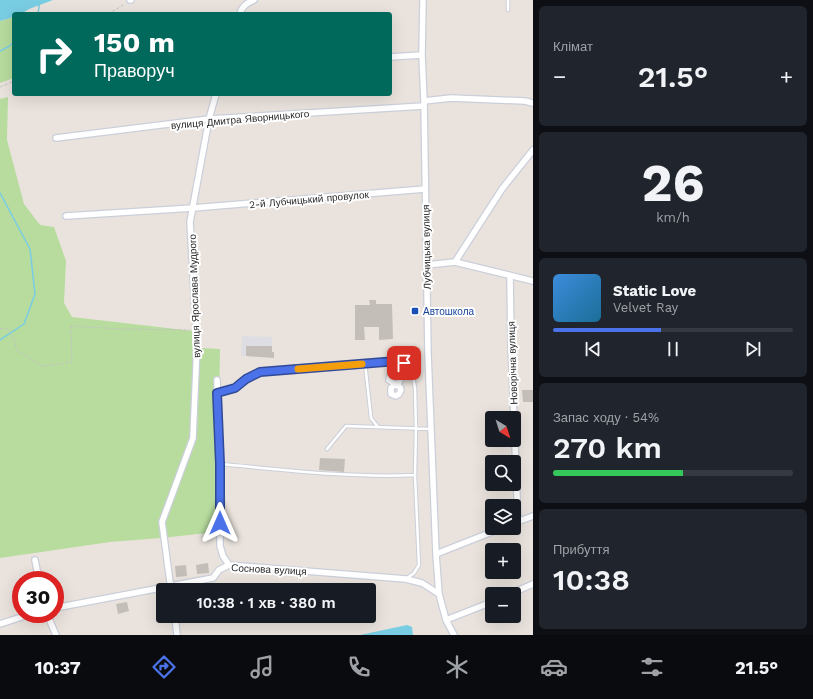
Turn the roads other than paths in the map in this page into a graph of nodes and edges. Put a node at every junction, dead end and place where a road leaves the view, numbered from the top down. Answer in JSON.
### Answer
{"nodes":[{"id":1,"x":254,"y":0,"type":"edge"},
{"id":2,"x":423,"y":0,"type":"edge"},
{"id":3,"x":508,"y":0,"type":"edge"},
{"id":4,"x":508,"y":10,"type":"dead end"},
{"id":5,"x":240,"y":12,"type":"edge"},
{"id":6,"x":422,"y":55,"type":"junction"},
{"id":7,"x":392,"y":57,"type":"edge"},
{"id":8,"x":215,"y":96,"type":"edge"},
{"id":9,"x":424,"y":103,"type":"junction"},
{"id":10,"x":533,"y":103,"type":"edge"},
{"id":11,"x":209,"y":119,"type":"junction"},
{"id":12,"x":56,"y":138,"type":"dead end"},
{"id":13,"x":533,"y":150,"type":"edge"},
{"id":14,"x":425,"y":189,"type":"junction"},
{"id":15,"x":193,"y":208,"type":"junction"},
{"id":16,"x":66,"y":216,"type":"dead end"},
{"id":17,"x":455,"y":262,"type":"junction"},
{"id":18,"x":427,"y":265,"type":"junction"},
{"id":19,"x":510,"y":276,"type":"junction"},
{"id":20,"x":533,"y":281,"type":"edge"},
{"id":21,"x":366,"y":363,"type":"junction"},
{"id":22,"x":217,"y":380,"type":"dead end"},
{"id":23,"x":217,"y":393,"type":"junction"},
{"id":24,"x":378,"y":428,"type":"junction"},
{"id":25,"x":416,"y":428,"type":"junction"},
{"id":26,"x":431,"y":429,"type":"junction"},
{"id":27,"x":327,"y":449,"type":"dead end"},
{"id":28,"x":220,"y":464,"type":"junction"},
{"id":29,"x":415,"y":475,"type":"junction"},
{"id":30,"x":515,"y":499,"type":"edge"},
{"id":31,"x":533,"y":516,"type":"edge"},
{"id":32,"x":521,"y":520,"type":"edge"},
{"id":33,"x":485,"y":535,"type":"edge"},
{"id":34,"x":436,"y":554,"type":"junction"},
{"id":35,"x":35,"y":560,"type":"dead end"},
{"id":36,"x":229,"y":565,"type":"junction"},
{"id":37,"x":37,"y":571,"type":"edge"},
{"id":38,"x":406,"y":579,"type":"junction"},
{"id":39,"x":170,"y":583,"type":"edge"},
{"id":40,"x":192,"y":583,"type":"edge"},
{"id":41,"x":533,"y":584,"type":"edge"},
{"id":42,"x":521,"y":589,"type":"edge"},
{"id":43,"x":156,"y":591,"type":"edge"},
{"id":44,"x":439,"y":594,"type":"junction"},
{"id":45,"x":485,"y":605,"type":"edge"},
{"id":46,"x":64,"y":606,"type":"edge"},
{"id":47,"x":12,"y":620,"type":"edge"},
{"id":48,"x":446,"y":620,"type":"junction"},
{"id":49,"x":51,"y":623,"type":"edge"},
{"id":50,"x":176,"y":623,"type":"edge"},
{"id":51,"x":0,"y":624,"type":"edge"},
{"id":52,"x":56,"y":635,"type":"edge"},
{"id":53,"x":177,"y":635,"type":"edge"},
{"id":54,"x":454,"y":635,"type":"edge"}],
"edges":[{"from":1,"to":5,"type":"street"},
{"from":2,"to":6,"type":"street","name":"Лубчицька вулиця"},
{"from":3,"to":4,"type":"lane"},
{"from":6,"to":7,"type":"street"},
{"from":6,"to":9,"type":"street","name":"Лубчицька вулиця"},
{"from":8,"to":11,"type":"street","name":"вулиця Ярослава Мудрого"},
{"from":9,"to":10,"type":"street","name":"вулиця Дмитра Яворницького"},
{"from":9,"to":11,"type":"street","name":"вулиця Дмитра Яворницького"},
{"from":9,"to":14,"type":"street","name":"Лубчицька вулиця"},
{"from":11,"to":12,"type":"street","name":"вулиця Дмитра Яворницького"},
{"from":11,"to":15,"type":"street","name":"вулиця Ярослава Мудрого"},
{"from":13,"to":17,"type":"street"},
{"from":14,"to":15,"type":"street","name":"2-й Лубчицький провулок"},
{"from":14,"to":18,"type":"street","name":"Лубчицька вулиця"},
{"from":15,"to":16,"type":"street","name":"2-й Лубчицький провулок"},
{"from":15,"to":39,"type":"street","name":"вулиця Ярослава Мудрого"},
{"from":17,"to":18,"type":"street"},
{"from":17,"to":19,"type":"street"},
{"from":18,"to":26,"type":"street","name":"Лубчицька вулиця"},
{"from":19,"to":20,"type":"street"},
{"from":19,"to":30,"type":"street","name":"Новорічна вулиця"},
{"from":21,"to":23,"type":"lane"},
{"from":21,"to":24,"type":"lane"},
{"from":21,"to":25,"type":"lane"},
{"from":22,"to":23,"type":"street"},
{"from":23,"to":28,"type":"street"},
{"from":24,"to":25,"type":"lane"},
{"from":24,"to":27,"type":"lane"},
{"from":25,"to":26,"type":"lane"},
{"from":25,"to":29,"type":"lane"},
{"from":26,"to":34,"type":"street","name":"Лубчицька вулиця"},
{"from":28,"to":29,"type":"lane"},
{"from":28,"to":36,"type":"street"},
{"from":29,"to":38,"type":"lane"},
{"from":31,"to":32,"type":"street"},
{"from":33,"to":34,"type":"street"},
{"from":34,"to":44,"type":"street","name":"Лубчицька вулиця"},
{"from":35,"to":37,"type":"street"},
{"from":36,"to":38,"type":"street","name":"Соснова вулиця"},
{"from":36,"to":40,"type":"street","name":"Соснова вулиця"},
{"from":38,"to":44,"type":"street","name":"Соснова вулиця"},
{"from":41,"to":42,"type":"street"},
{"from":43,"to":46,"type":"street","name":"Соснова вулиця"},
{"from":44,"to":48,"type":"street","name":"Лубчицька вулиця"},
{"from":45,"to":48,"type":"street"},
{"from":47,"to":51,"type":"street"},
{"from":48,"to":54,"type":"street","name":"Лубчицька вулиця"},
{"from":49,"to":52,"type":"street"},
{"from":50,"to":53,"type":"street"}]}
